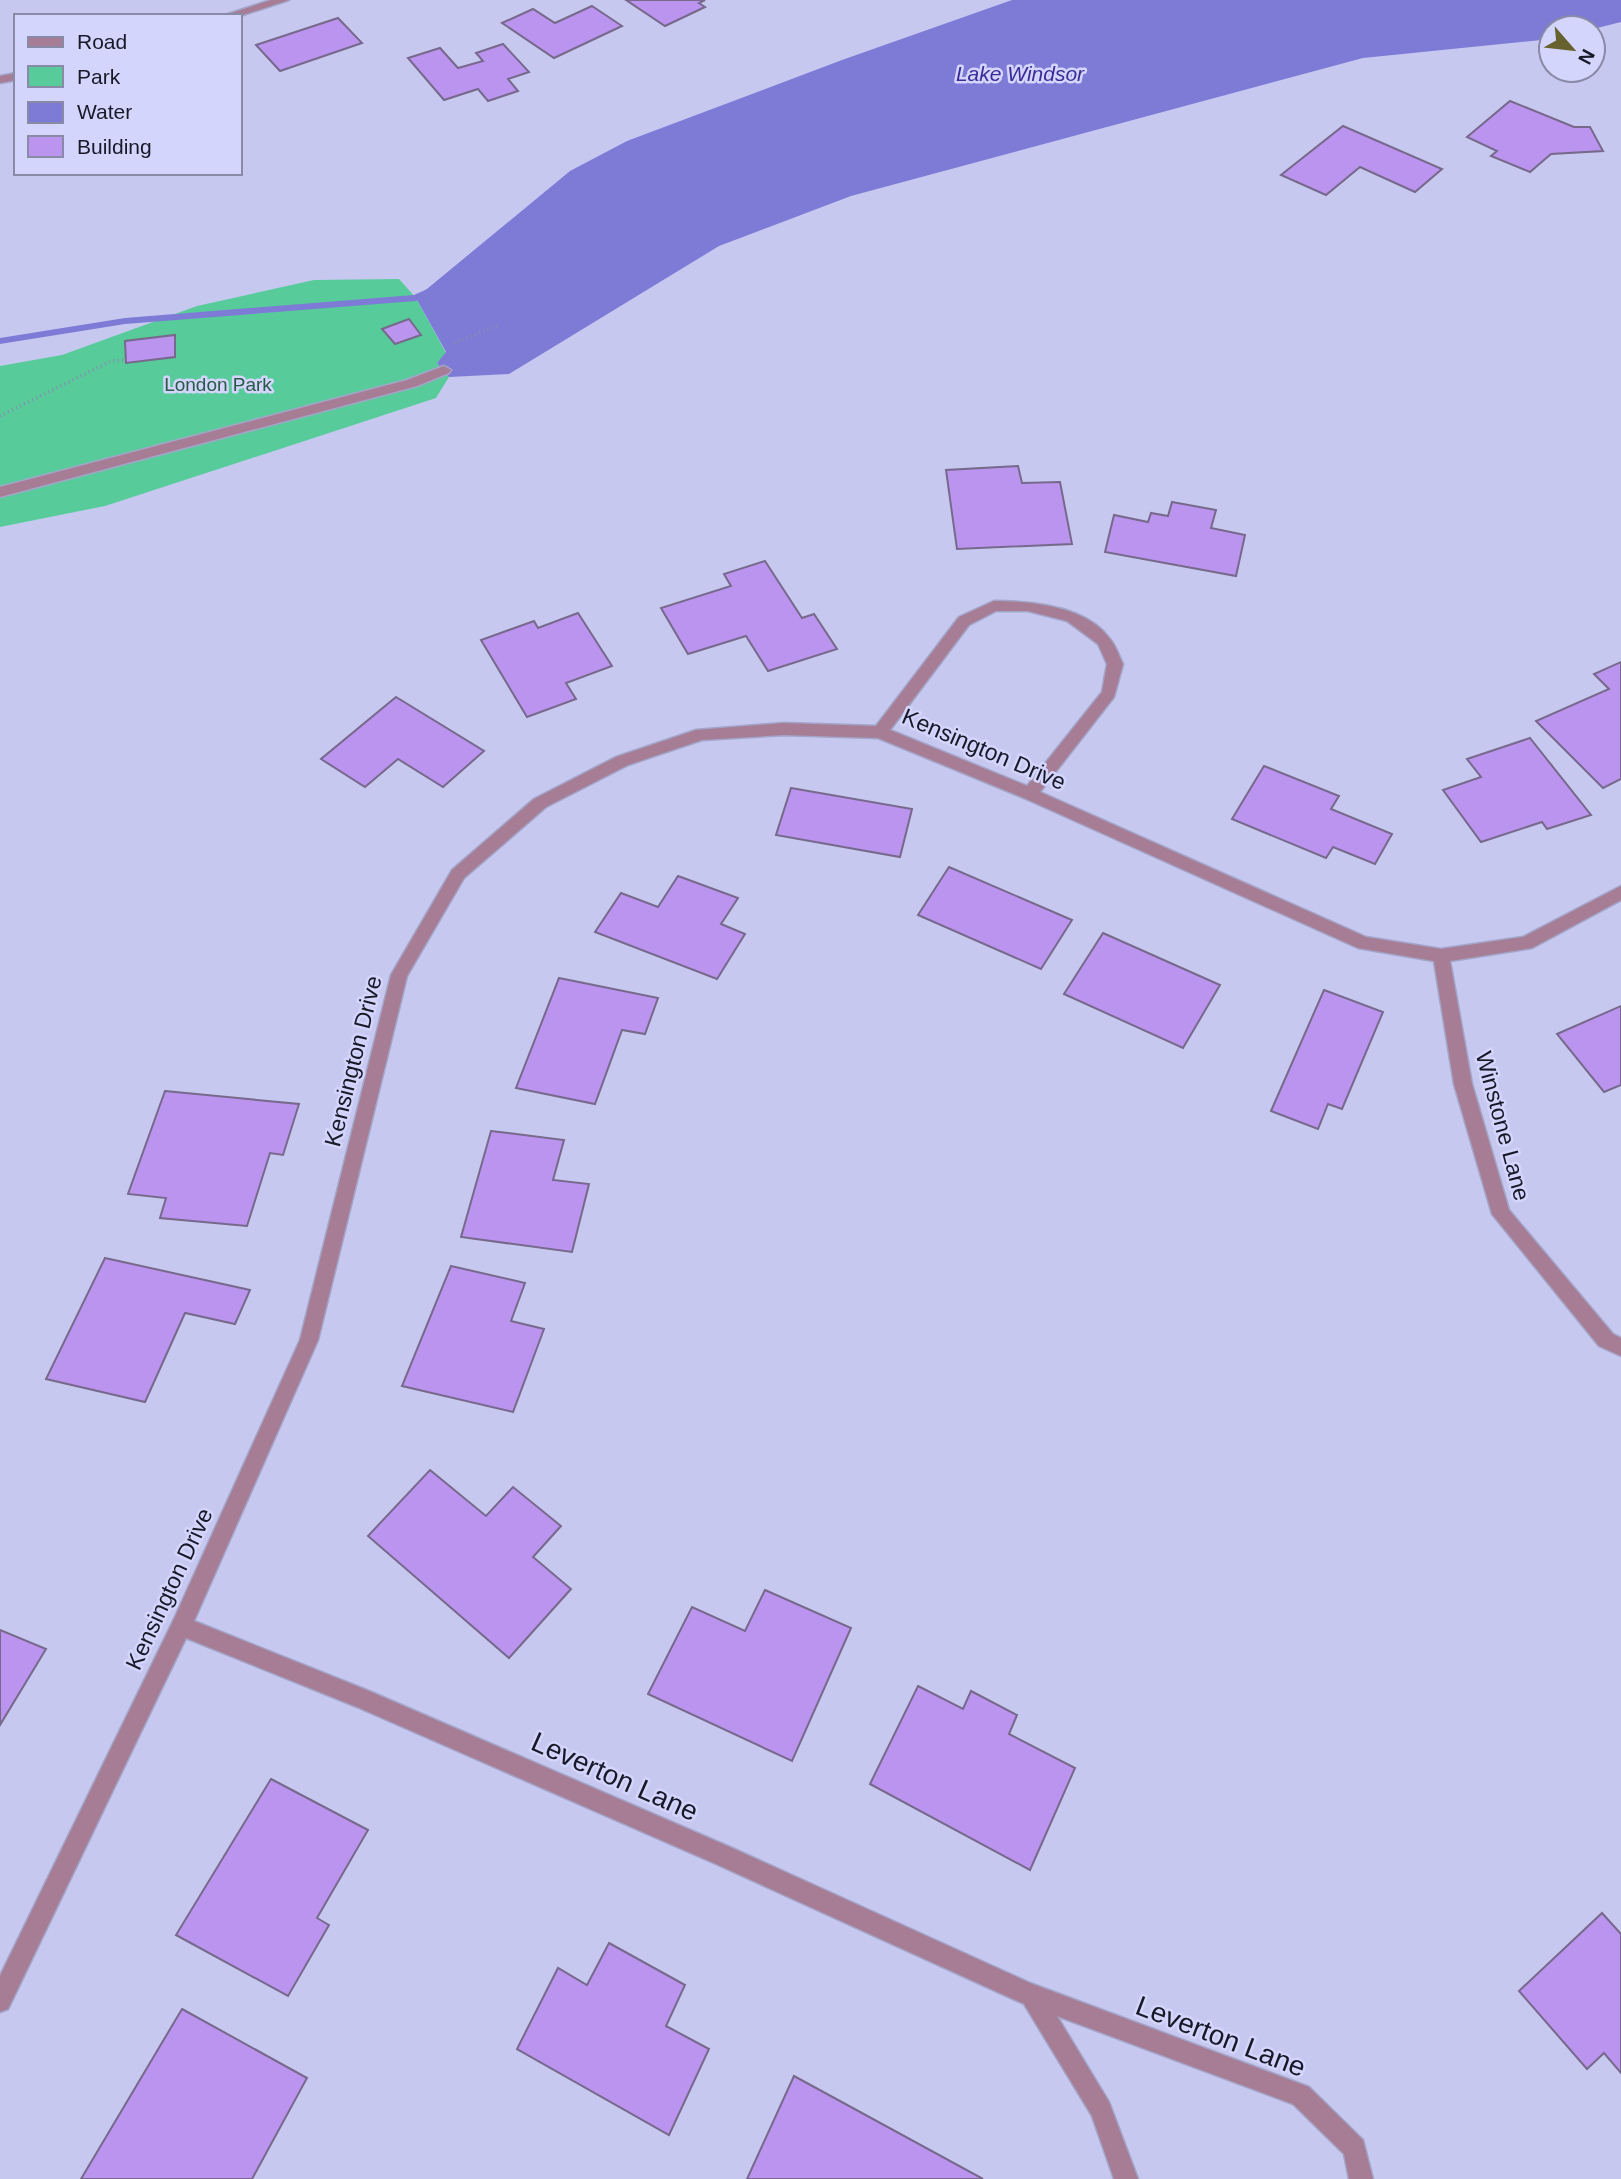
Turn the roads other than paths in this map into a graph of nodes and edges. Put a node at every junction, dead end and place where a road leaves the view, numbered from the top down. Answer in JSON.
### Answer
{"nodes":[{"id":1,"x":283,"y":0,"type":"edge"},
{"id":2,"x":234,"y":14,"type":"edge"},
{"id":3,"x":444,"y":370,"type":"dead end"},
{"id":4,"x":0,"y":492,"type":"edge"},
{"id":5,"x":880,"y":732,"type":"junction"},
{"id":6,"x":1030,"y":794,"type":"junction"},
{"id":7,"x":1621,"y":892,"type":"edge"},
{"id":8,"x":1441,"y":956,"type":"junction"},
{"id":9,"x":1621,"y":1347,"type":"edge"},
{"id":10,"x":180,"y":1626,"type":"junction"},
{"id":11,"x":1022,"y":1992,"type":"junction"},
{"id":12,"x":0,"y":2001,"type":"edge"},
{"id":13,"x":1126,"y":2179,"type":"edge"},
{"id":14,"x":1361,"y":2179,"type":"edge"}],
"edges":[{"from":1,"to":2,"type":"street"},
{"from":3,"to":4,"type":"street"},
{"from":5,"to":6,"type":"street","name":"Kensington Drive"},
{"from":5,"to":6,"type":"street"},
{"from":5,"to":10,"type":"street","name":"Kensington Drive"},
{"from":6,"to":8,"type":"street","name":"Kensington Drive"},
{"from":7,"to":8,"type":"street","name":"Kensington Drive"},
{"from":8,"to":9,"type":"street","name":"Winstone Lane"},
{"from":10,"to":11,"type":"street","name":"Leverton Lane"},
{"from":10,"to":12,"type":"street","name":"Kensington Drive"},
{"from":11,"to":13,"type":"street","name":"Leverton Lane"},
{"from":11,"to":14,"type":"street","name":"Leverton Lane"}]}
